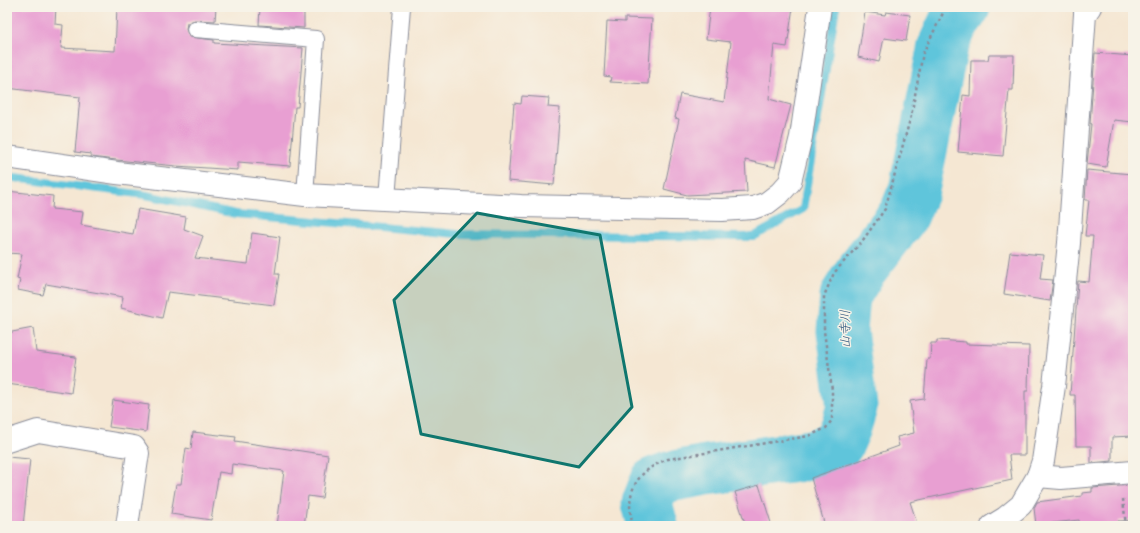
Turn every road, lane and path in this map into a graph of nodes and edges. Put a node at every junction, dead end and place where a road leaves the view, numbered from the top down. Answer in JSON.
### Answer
{"nodes":[{"id":1,"x":402,"y":7,"type":"edge"},
{"id":2,"x":820,"y":7,"type":"edge"},
{"id":3,"x":946,"y":7,"type":"edge"},
{"id":4,"x":1083,"y":9,"type":"edge"},
{"id":5,"x":195,"y":29,"type":"dead end"},
{"id":6,"x":7,"y":157,"type":"edge"},
{"id":7,"x":305,"y":195,"type":"junction"},
{"id":8,"x":387,"y":199,"type":"junction"},
{"id":9,"x":7,"y":441,"type":"edge"},
{"id":10,"x":1133,"y":472,"type":"edge"},
{"id":11,"x":1038,"y":476,"type":"junction"},
{"id":12,"x":127,"y":526,"type":"edge"},
{"id":13,"x":633,"y":526,"type":"edge"},
{"id":14,"x":992,"y":526,"type":"edge"}],
"edges":[{"from":1,"to":8,"type":"lane"},
{"from":2,"to":8,"type":"street"},
{"from":3,"to":13,"type":"path"},
{"from":4,"to":11,"type":"street"},
{"from":5,"to":7,"type":"lane"},
{"from":6,"to":7,"type":"street"},
{"from":7,"to":8,"type":"street"},
{"from":9,"to":12,"type":"street"},
{"from":10,"to":11,"type":"street"},
{"from":11,"to":14,"type":"street"}]}
